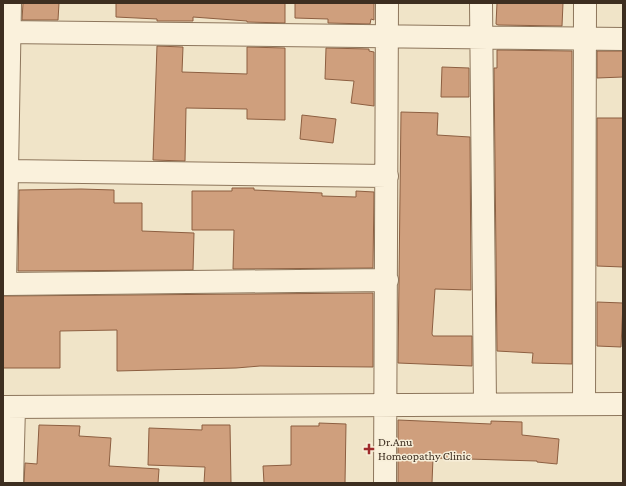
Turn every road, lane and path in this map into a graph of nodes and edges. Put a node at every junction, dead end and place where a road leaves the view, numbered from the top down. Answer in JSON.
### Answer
{"nodes":[{"id":1,"x":10,"y":3,"type":"edge"},
{"id":2,"x":387,"y":3,"type":"edge"},
{"id":3,"x":481,"y":3,"type":"edge"},
{"id":4,"x":585,"y":3,"type":"edge"},
{"id":5,"x":7,"y":32,"type":"edge"},
{"id":6,"x":387,"y":36,"type":"junction"},
{"id":7,"x":480,"y":37,"type":"junction"},
{"id":8,"x":585,"y":38,"type":"junction"},
{"id":9,"x":623,"y":39,"type":"edge"},
{"id":10,"x":7,"y":171,"type":"junction"},
{"id":11,"x":387,"y":176,"type":"junction"},
{"id":12,"x":387,"y":280,"type":"junction"},
{"id":13,"x":4,"y":284,"type":"edge"},
{"id":14,"x":485,"y":404,"type":"junction"},
{"id":15,"x":584,"y":404,"type":"junction"},
{"id":16,"x":623,"y":404,"type":"edge"},
{"id":17,"x":386,"y":405,"type":"junction"},
{"id":18,"x":9,"y":407,"type":"edge"},
{"id":19,"x":12,"y":483,"type":"edge"},
{"id":20,"x":385,"y":483,"type":"edge"}],
"edges":[{"from":1,"to":5,"type":"street"},
{"from":2,"to":6,"type":"street"},
{"from":3,"to":7,"type":"street"},
{"from":4,"to":8,"type":"street"},
{"from":5,"to":6,"type":"street"},
{"from":5,"to":10,"type":"street"},
{"from":6,"to":7,"type":"street"},
{"from":6,"to":11,"type":"street"},
{"from":7,"to":8,"type":"street"},
{"from":7,"to":14,"type":"street"},
{"from":8,"to":9,"type":"street"},
{"from":8,"to":15,"type":"street"},
{"from":10,"to":11,"type":"street"},
{"from":10,"to":13,"type":"street"},
{"from":11,"to":12,"type":"street"},
{"from":12,"to":13,"type":"street"},
{"from":12,"to":17,"type":"street"},
{"from":14,"to":15,"type":"street"},
{"from":14,"to":17,"type":"street"},
{"from":15,"to":16,"type":"street"},
{"from":17,"to":18,"type":"street"},
{"from":17,"to":20,"type":"street"},
{"from":18,"to":19,"type":"street"}]}
